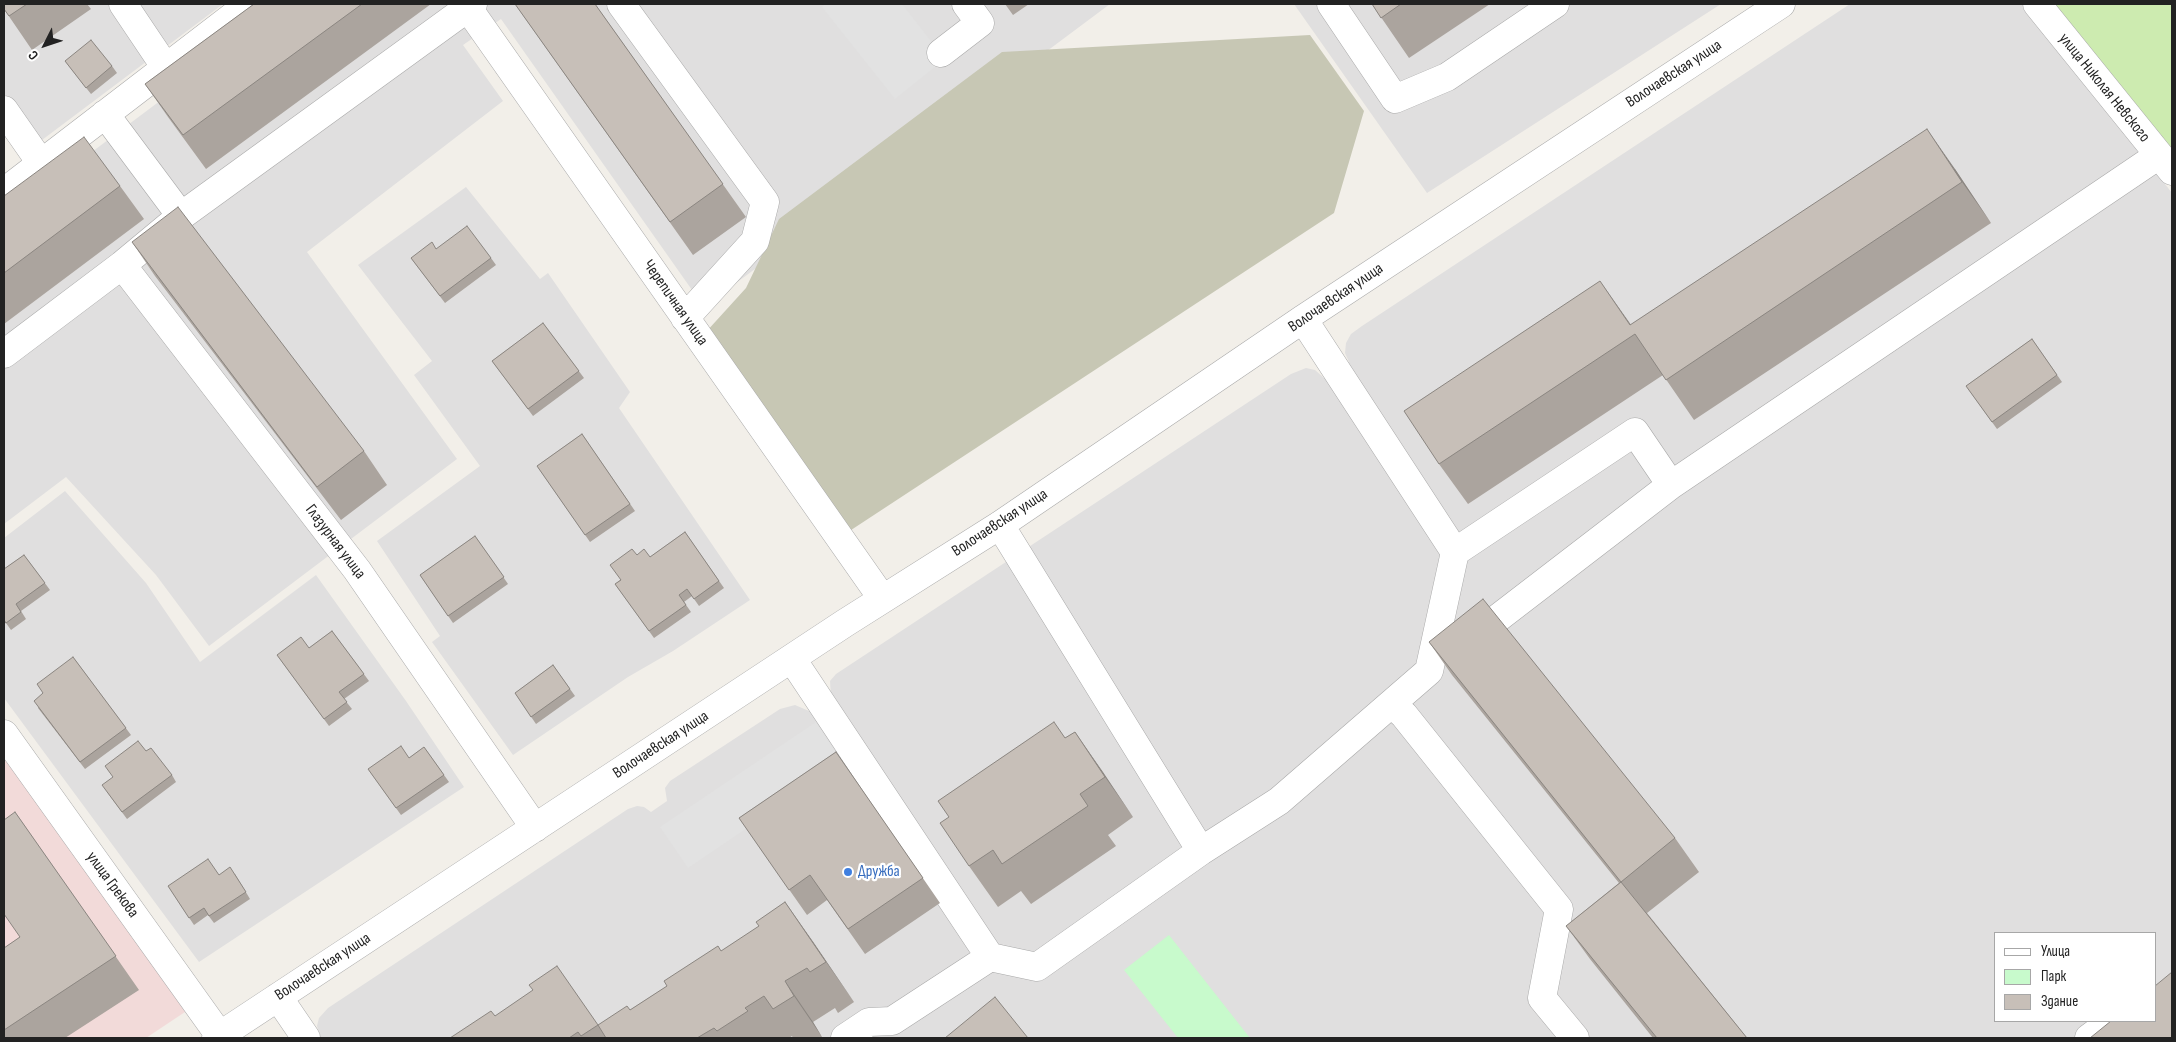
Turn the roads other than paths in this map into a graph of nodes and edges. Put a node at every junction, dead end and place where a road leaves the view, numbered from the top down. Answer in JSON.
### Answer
{"nodes":[{"id":1,"x":123,"y":4,"type":"edge"},
{"id":2,"x":249,"y":4,"type":"edge"},
{"id":3,"x":621,"y":4,"type":"edge"},
{"id":4,"x":966,"y":4,"type":"edge"},
{"id":5,"x":1331,"y":4,"type":"edge"},
{"id":6,"x":1556,"y":4,"type":"edge"},
{"id":7,"x":1781,"y":4,"type":"edge"},
{"id":8,"x":2036,"y":4,"type":"edge"},
{"id":9,"x":471,"y":6,"type":"edge"},
{"id":10,"x":941,"y":53,"type":"dead end"},
{"id":11,"x":166,"y":68,"type":"junction"},
{"id":12,"x":4,"y":110,"type":"edge"},
{"id":13,"x":105,"y":114,"type":"junction"},
{"id":14,"x":41,"y":163,"type":"junction"},
{"id":15,"x":2166,"y":163,"type":"edge"},
{"id":16,"x":4,"y":192,"type":"edge"},
{"id":17,"x":182,"y":216,"type":"junction"},
{"id":18,"x":122,"y":265,"type":"junction"},
{"id":19,"x":685,"y":318,"type":"junction"},
{"id":20,"x":1303,"y":319,"type":"junction"},
{"id":21,"x":4,"y":354,"type":"edge"},
{"id":22,"x":1671,"y":485,"type":"junction"},
{"id":23,"x":1000,"y":525,"type":"junction"},
{"id":24,"x":1455,"y":552,"type":"junction"},
{"id":25,"x":882,"y":598,"type":"junction"},
{"id":26,"x":792,"y":659,"type":"junction"},
{"id":27,"x":1430,"y":671,"type":"junction"},
{"id":28,"x":1392,"y":704,"type":"junction"},
{"id":29,"x":4,"y":734,"type":"edge"},
{"id":30,"x":535,"y":828,"type":"junction"},
{"id":31,"x":1201,"y":851,"type":"junction"},
{"id":32,"x":990,"y":957,"type":"junction"},
{"id":33,"x":278,"y":997,"type":"junction"},
{"id":34,"x":2111,"y":1022,"type":"edge"},
{"id":35,"x":897,"y":1030,"type":"edge"},
{"id":36,"x":218,"y":1037,"type":"edge"},
{"id":37,"x":306,"y":1038,"type":"edge"},
{"id":38,"x":845,"y":1038,"type":"edge"},
{"id":39,"x":1575,"y":1038,"type":"edge"},
{"id":40,"x":2089,"y":1038,"type":"edge"}],
"edges":[{"from":1,"to":11,"type":"street"},
{"from":2,"to":11,"type":"street"},
{"from":3,"to":19,"type":"street"},
{"from":4,"to":10,"type":"street"},
{"from":5,"to":6,"type":"street"},
{"from":7,"to":20,"type":"street","name":"Волочаевская улица"},
{"from":8,"to":15,"type":"street","name":"улица Николая Невского"},
{"from":9,"to":17,"type":"street"},
{"from":9,"to":19,"type":"street","name":"Черепичная улица"},
{"from":11,"to":13,"type":"street"},
{"from":12,"to":14,"type":"street"},
{"from":13,"to":14,"type":"street"},
{"from":13,"to":17,"type":"street"},
{"from":14,"to":16,"type":"street"},
{"from":15,"to":22,"type":"street"},
{"from":17,"to":18,"type":"street"},
{"from":18,"to":21,"type":"street"},
{"from":18,"to":30,"type":"street","name":"Глазурная улица"},
{"from":19,"to":25,"type":"street","name":"Черепичная улица"},
{"from":20,"to":23,"type":"street","name":"Волочаевская улица"},
{"from":20,"to":24,"type":"street"},
{"from":22,"to":24,"type":"street"},
{"from":22,"to":27,"type":"street"},
{"from":23,"to":25,"type":"street","name":"Волочаевская улица"},
{"from":23,"to":31,"type":"street"},
{"from":24,"to":27,"type":"street"},
{"from":25,"to":26,"type":"street","name":"Волочаевская улица"},
{"from":26,"to":30,"type":"street","name":"Волочаевская улица"},
{"from":26,"to":32,"type":"street"},
{"from":27,"to":28,"type":"street"},
{"from":28,"to":31,"type":"street"},
{"from":28,"to":39,"type":"street"},
{"from":29,"to":36,"type":"street","name":"улица Грекова"},
{"from":30,"to":33,"type":"street","name":"Волочаевская улица"},
{"from":31,"to":32,"type":"street"},
{"from":32,"to":35,"type":"street"},
{"from":33,"to":36,"type":"street","name":"Волочаевская улица"},
{"from":33,"to":37,"type":"street"},
{"from":34,"to":40,"type":"street"},
{"from":35,"to":38,"type":"street"}]}
